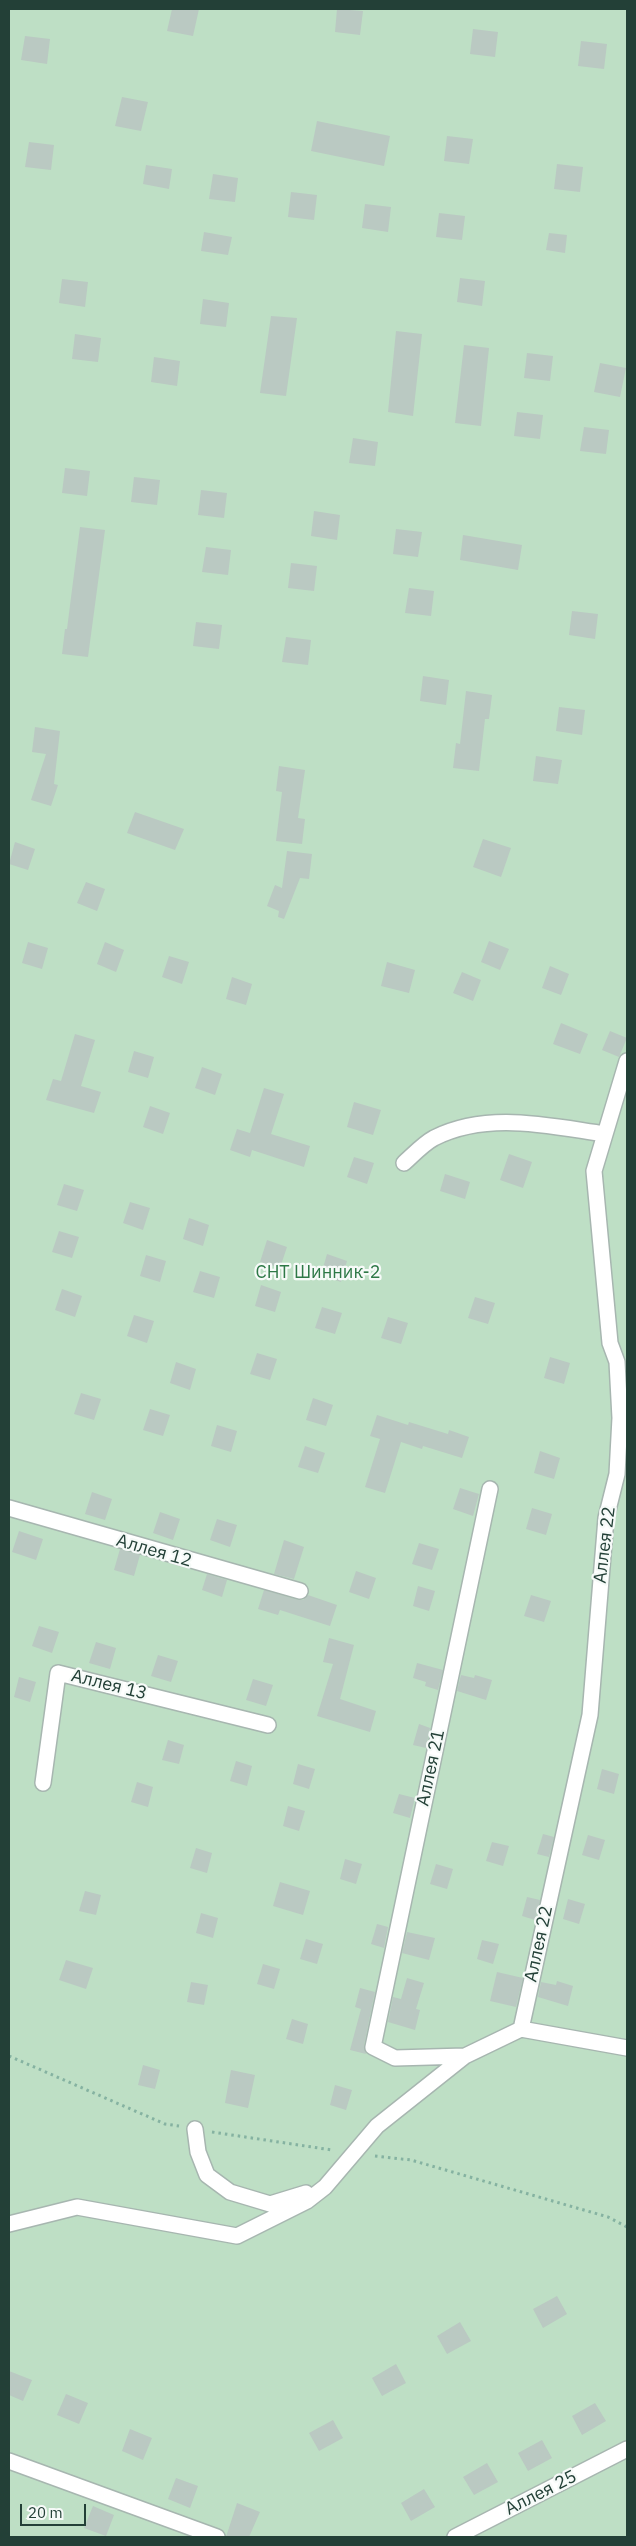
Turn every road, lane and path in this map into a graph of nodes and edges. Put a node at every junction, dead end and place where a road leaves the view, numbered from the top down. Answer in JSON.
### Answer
{"nodes":[{"id":1,"x":627,"y":1061,"type":"edge"},
{"id":2,"x":605,"y":1134,"type":"junction"},
{"id":3,"x":404,"y":1163,"type":"dead end"},
{"id":4,"x":490,"y":1489,"type":"dead end"},
{"id":5,"x":9,"y":1508,"type":"edge"},
{"id":6,"x":300,"y":1592,"type":"dead end"},
{"id":7,"x":268,"y":1725,"type":"dead end"},
{"id":8,"x":43,"y":1783,"type":"dead end"},
{"id":9,"x":521,"y":2029,"type":"junction"},
{"id":10,"x":627,"y":2048,"type":"edge"},
{"id":11,"x":465,"y":2056,"type":"junction"},
{"id":12,"x":195,"y":2129,"type":"dead end"},
{"id":13,"x":411,"y":2160,"type":"dead end"},
{"id":14,"x":325,"y":2187,"type":"junction"},
{"id":15,"x":9,"y":2224,"type":"edge"},
{"id":16,"x":627,"y":2227,"type":"edge"},
{"id":17,"x":627,"y":2449,"type":"edge"},
{"id":18,"x":9,"y":2461,"type":"edge"},
{"id":19,"x":217,"y":2537,"type":"edge"},
{"id":20,"x":455,"y":2537,"type":"edge"}],
"edges":[{"from":1,"to":2,"type":"lane","name":"Аллея 22"},
{"from":2,"to":3,"type":"lane"},
{"from":2,"to":9,"type":"lane","name":"Аллея 22"},
{"from":4,"to":11,"type":"lane","name":"Аллея 21"},
{"from":5,"to":6,"type":"lane","name":"Аллея 12"},
{"from":7,"to":8,"type":"lane","name":"Аллея 13"},
{"from":9,"to":10,"type":"lane"},
{"from":9,"to":11,"type":"lane"},
{"from":11,"to":14,"type":"lane"},
{"from":12,"to":14,"type":"lane"},
{"from":13,"to":16,"type":"path"},
{"from":14,"to":15,"type":"lane"},
{"from":17,"to":20,"type":"lane","name":"Аллея 25"},
{"from":18,"to":19,"type":"lane"}]}
